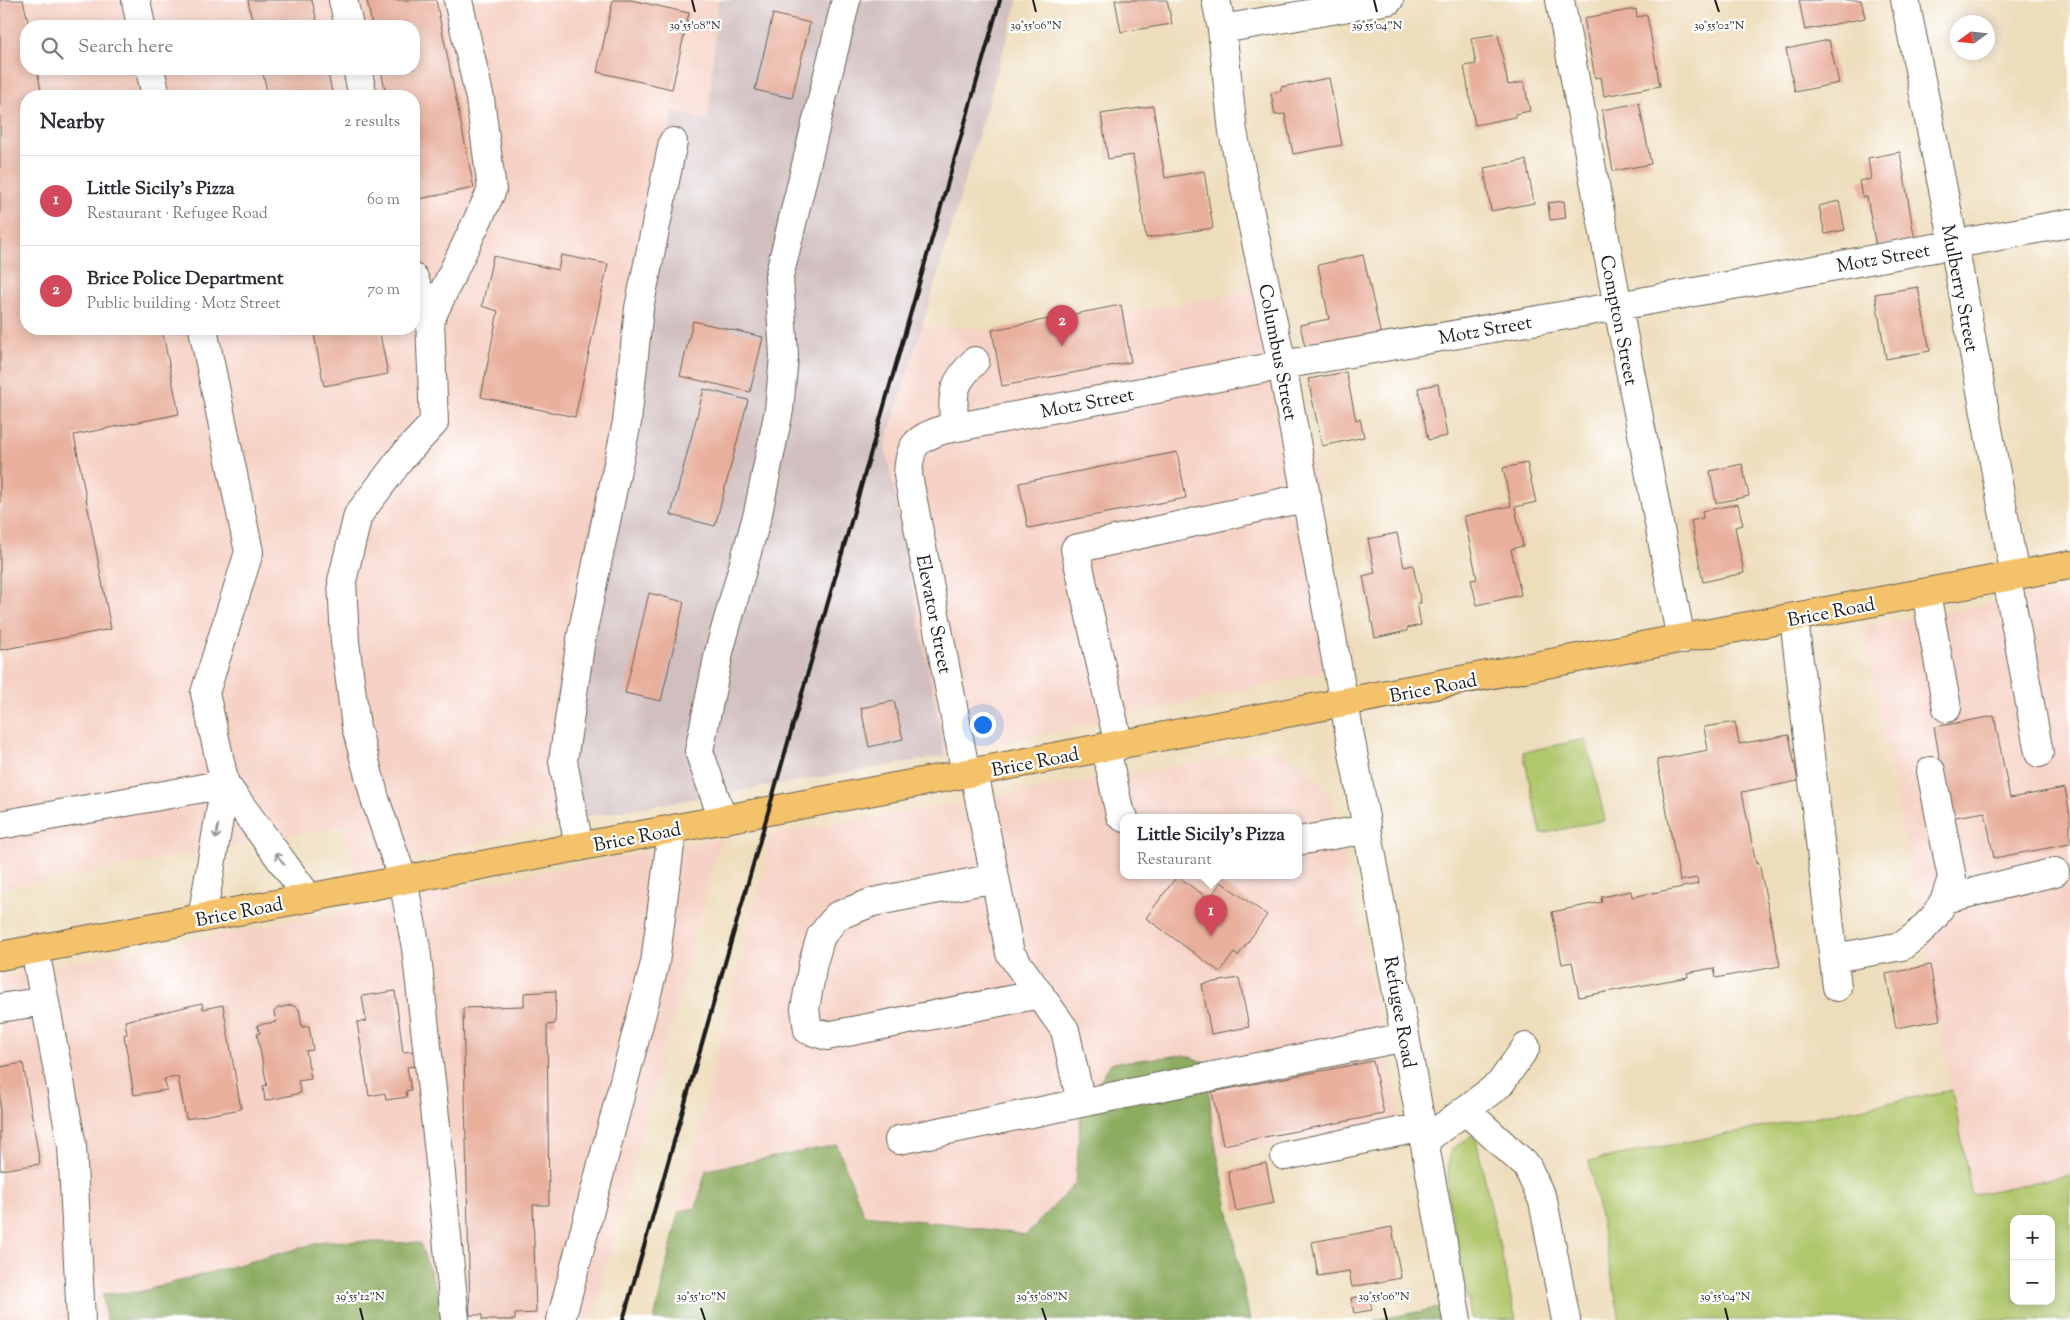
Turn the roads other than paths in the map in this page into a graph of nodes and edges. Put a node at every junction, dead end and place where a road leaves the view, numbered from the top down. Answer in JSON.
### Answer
{"nodes":[{"id":1,"x":136,"y":0,"type":"edge"},
{"id":2,"x":343,"y":0,"type":"edge"},
{"id":3,"x":458,"y":0,"type":"edge"},
{"id":4,"x":846,"y":0,"type":"edge"},
{"id":5,"x":1216,"y":0,"type":"edge"},
{"id":6,"x":1389,"y":0,"type":"edge"},
{"id":7,"x":1560,"y":0,"type":"edge"},
{"id":8,"x":1905,"y":0,"type":"edge"},
{"id":9,"x":140,"y":20,"type":"edge"},
{"id":10,"x":347,"y":20,"type":"edge"},
{"id":11,"x":1222,"y":30,"type":"junction"},
{"id":12,"x":151,"y":75,"type":"edge"},
{"id":13,"x":358,"y":75,"type":"edge"},
{"id":14,"x":155,"y":90,"type":"edge"},
{"id":15,"x":362,"y":90,"type":"edge"},
{"id":16,"x":673,"y":142,"type":"dead end"},
{"id":17,"x":2070,"y":223,"type":"edge"},
{"id":18,"x":1954,"y":244,"type":"junction"},
{"id":19,"x":420,"y":294,"type":"edge"},
{"id":20,"x":1618,"y":306,"type":"junction"},
{"id":21,"x":430,"y":320,"type":"junction"},
{"id":22,"x":204,"y":335,"type":"edge"},
{"id":23,"x":975,"y":361,"type":"dead end"},
{"id":24,"x":1282,"y":365,"type":"junction"},
{"id":25,"x":954,"y":428,"type":"junction"},
{"id":26,"x":909,"y":454,"type":"joint"},
{"id":27,"x":1306,"y":497,"type":"junction"},
{"id":28,"x":2070,"y":565,"type":"edge"},
{"id":29,"x":2011,"y":577,"type":"junction"},
{"id":30,"x":1926,"y":593,"type":"junction"},
{"id":31,"x":1794,"y":618,"type":"junction"},
{"id":32,"x":1681,"y":640,"type":"junction"},
{"id":33,"x":1344,"y":704,"type":"junction"},
{"id":34,"x":1947,"y":708,"type":"dead end"},
{"id":35,"x":1112,"y":747,"type":"junction"},
{"id":36,"x":2039,"y":753,"type":"dead end"},
{"id":37,"x":1931,"y":771,"type":"dead end"},
{"id":38,"x":970,"y":773,"type":"junction"},
{"id":39,"x":225,"y":784,"type":"junction"},
{"id":40,"x":1120,"y":815,"type":"edge"},
{"id":41,"x":723,"y":820,"type":"junction"},
{"id":42,"x":0,"y":825,"type":"edge"},
{"id":43,"x":1367,"y":829,"type":"junction"},
{"id":44,"x":672,"y":830,"type":"junction"},
{"id":45,"x":1302,"y":840,"type":"edge"},
{"id":46,"x":579,"y":847,"type":"junction"},
{"id":47,"x":2055,"y":872,"type":"dead end"},
{"id":48,"x":995,"y":878,"type":"junction"},
{"id":49,"x":403,"y":880,"type":"junction"},
{"id":50,"x":309,"y":898,"type":"junction"},
{"id":51,"x":1945,"y":899,"type":"junction"},
{"id":52,"x":202,"y":918,"type":"junction"},
{"id":53,"x":35,"y":950,"type":"junction"},
{"id":54,"x":0,"y":956,"type":"edge"},
{"id":55,"x":1834,"y":958,"type":"junction"},
{"id":56,"x":1837,"y":987,"type":"dead end"},
{"id":57,"x":1040,"y":994,"type":"junction"},
{"id":58,"x":45,"y":1001,"type":"junction"},
{"id":59,"x":0,"y":1008,"type":"edge"},
{"id":60,"x":1405,"y":1037,"type":"junction"},
{"id":61,"x":1526,"y":1047,"type":"dead end"},
{"id":62,"x":1082,"y":1103,"type":"junction"},
{"id":63,"x":1465,"y":1110,"type":"junction"},
{"id":64,"x":1423,"y":1134,"type":"junction"},
{"id":65,"x":899,"y":1140,"type":"dead end"},
{"id":66,"x":1285,"y":1156,"type":"dead end"},
{"id":67,"x":81,"y":1320,"type":"edge"},
{"id":68,"x":455,"y":1320,"type":"edge"},
{"id":69,"x":561,"y":1320,"type":"edge"},
{"id":70,"x":1457,"y":1320,"type":"edge"},
{"id":71,"x":1566,"y":1320,"type":"edge"}],
"edges":[{"from":1,"to":9,"type":"street"},
{"from":2,"to":10,"type":"street"},
{"from":3,"to":21,"type":"street"},
{"from":4,"to":41,"type":"street"},
{"from":5,"to":11,"type":"street","name":"Columbus Street"},
{"from":6,"to":11,"type":"street"},
{"from":7,"to":20,"type":"street","name":"Compton Street"},
{"from":8,"to":18,"type":"street","name":"Mulberry Street"},
{"from":11,"to":24,"type":"street","name":"Columbus Street"},
{"from":12,"to":14,"type":"street"},
{"from":13,"to":15,"type":"street"},
{"from":16,"to":46,"type":"street"},
{"from":17,"to":18,"type":"street","name":"Motz Street"},
{"from":18,"to":20,"type":"street","name":"Motz Street"},
{"from":18,"to":29,"type":"street","name":"Mulberry Street"},
{"from":19,"to":21,"type":"street"},
{"from":20,"to":24,"type":"street","name":"Motz Street"},
{"from":20,"to":32,"type":"street","name":"Compton Street"},
{"from":21,"to":49,"type":"street"},
{"from":22,"to":39,"type":"street"},
{"from":23,"to":25,"type":"street"},
{"from":24,"to":25,"type":"street","name":"Motz Street"},
{"from":24,"to":27,"type":"street","name":"Columbus Street"},
{"from":25,"to":26,"type":"street","name":"Motz Street"},
{"from":26,"to":38,"type":"street","name":"Elevator Street"},
{"from":27,"to":33,"type":"street","name":"Columbus Street"},
{"from":27,"to":35,"type":"street"},
{"from":28,"to":29,"type":"main road","name":"Brice Road"},
{"from":29,"to":30,"type":"main road","name":"Brice Road"},
{"from":29,"to":36,"type":"street","name":"Mulberry Street"},
{"from":30,"to":31,"type":"main road","name":"Brice Road"},
{"from":30,"to":34,"type":"street"},
{"from":31,"to":32,"type":"main road","name":"Brice Road"},
{"from":31,"to":55,"type":"street"},
{"from":32,"to":33,"type":"main road","name":"Brice Road"},
{"from":33,"to":35,"type":"main road","name":"Brice Road"},
{"from":33,"to":43,"type":"street","name":"Refugee Road"},
{"from":35,"to":38,"type":"main road","name":"Brice Road"},
{"from":35,"to":40,"type":"street"},
{"from":37,"to":51,"type":"street"},
{"from":38,"to":41,"type":"main road","name":"Brice Road"},
{"from":38,"to":48,"type":"street","name":"Elevator Street"},
{"from":39,"to":42,"type":"street"},
{"from":50,"to":39,"type":"street","one_way":true},
{"from":39,"to":52,"type":"street","one_way":true},
{"from":41,"to":44,"type":"main road","name":"Brice Road"},
{"from":43,"to":45,"type":"street"},
{"from":43,"to":60,"type":"street","name":"Refugee Road"},
{"from":44,"to":46,"type":"main road","name":"Brice Road"},
{"from":44,"to":69,"type":"street"},
{"from":46,"to":49,"type":"main road","name":"Brice Road"},
{"from":47,"to":51,"type":"street"},
{"from":48,"to":57,"type":"street","name":"Elevator Street"},
{"from":48,"to":57,"type":"street"},
{"from":49,"to":50,"type":"main road","name":"Brice Road"},
{"from":49,"to":68,"type":"street"},
{"from":50,"to":52,"type":"main road","name":"Brice Road"},
{"from":51,"to":55,"type":"street"},
{"from":52,"to":53,"type":"main road","name":"Brice Road"},
{"from":53,"to":54,"type":"main road","name":"Brice Road"},
{"from":53,"to":58,"type":"street"},
{"from":55,"to":56,"type":"street"},
{"from":57,"to":62,"type":"street","name":"Elevator Street"},
{"from":58,"to":59,"type":"street"},
{"from":58,"to":67,"type":"street"},
{"from":60,"to":62,"type":"street"},
{"from":60,"to":64,"type":"street","name":"Refugee Road"},
{"from":61,"to":63,"type":"street"},
{"from":62,"to":65,"type":"street"},
{"from":63,"to":64,"type":"street"},
{"from":63,"to":71,"type":"street"},
{"from":64,"to":66,"type":"street"},
{"from":64,"to":70,"type":"street","name":"Refugee Road"}]}
